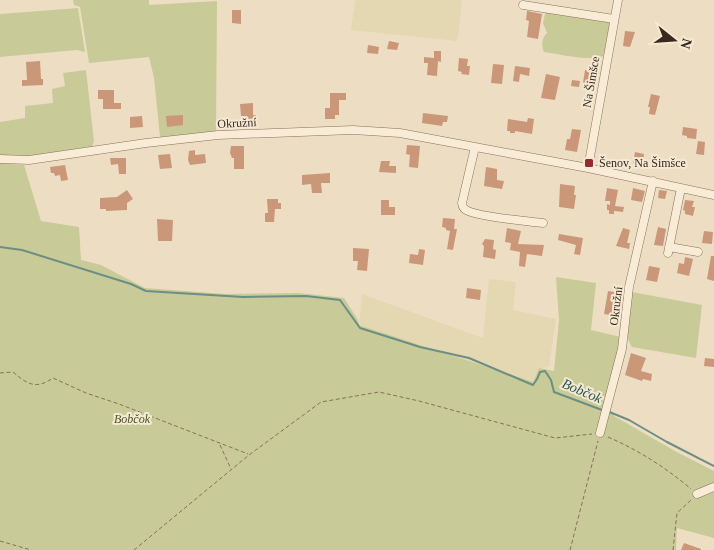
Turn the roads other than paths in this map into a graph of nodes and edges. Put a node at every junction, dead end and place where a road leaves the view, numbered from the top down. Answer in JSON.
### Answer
{"nodes":[{"id":1,"x":618,"y":0,"type":"edge"},
{"id":2,"x":523,"y":5,"type":"dead end"},
{"id":3,"x":614,"y":19,"type":"junction"},
{"id":4,"x":475,"y":147,"type":"junction"},
{"id":5,"x":0,"y":159,"type":"edge"},
{"id":6,"x":588,"y":168,"type":"junction"},
{"id":7,"x":653,"y":181,"type":"junction"},
{"id":8,"x":681,"y":188,"type":"junction"},
{"id":9,"x":714,"y":195,"type":"edge"},
{"id":10,"x":543,"y":223,"type":"dead end"},
{"id":11,"x":698,"y":252,"type":"dead end"},
{"id":12,"x":600,"y":433,"type":"road end"},
{"id":13,"x":714,"y":487,"type":"edge"},
{"id":14,"x":697,"y":494,"type":"road end"}],
"edges":[{"from":1,"to":3,"type":"street","name":"Na Šimšce"},
{"from":2,"to":3,"type":"street"},
{"from":3,"to":6,"type":"street","name":"Na Šimšce"},
{"from":4,"to":5,"type":"street","name":"Okružní"},
{"from":4,"to":6,"type":"street","name":"Okružní"},
{"from":4,"to":10,"type":"street"},
{"from":6,"to":7,"type":"street","name":"Okružní"},
{"from":7,"to":8,"type":"street","name":"Okružní"},
{"from":7,"to":12,"type":"street","name":"Okružní"},
{"from":8,"to":9,"type":"street","name":"Okružní"},
{"from":8,"to":11,"type":"street"},
{"from":13,"to":14,"type":"street"}]}
